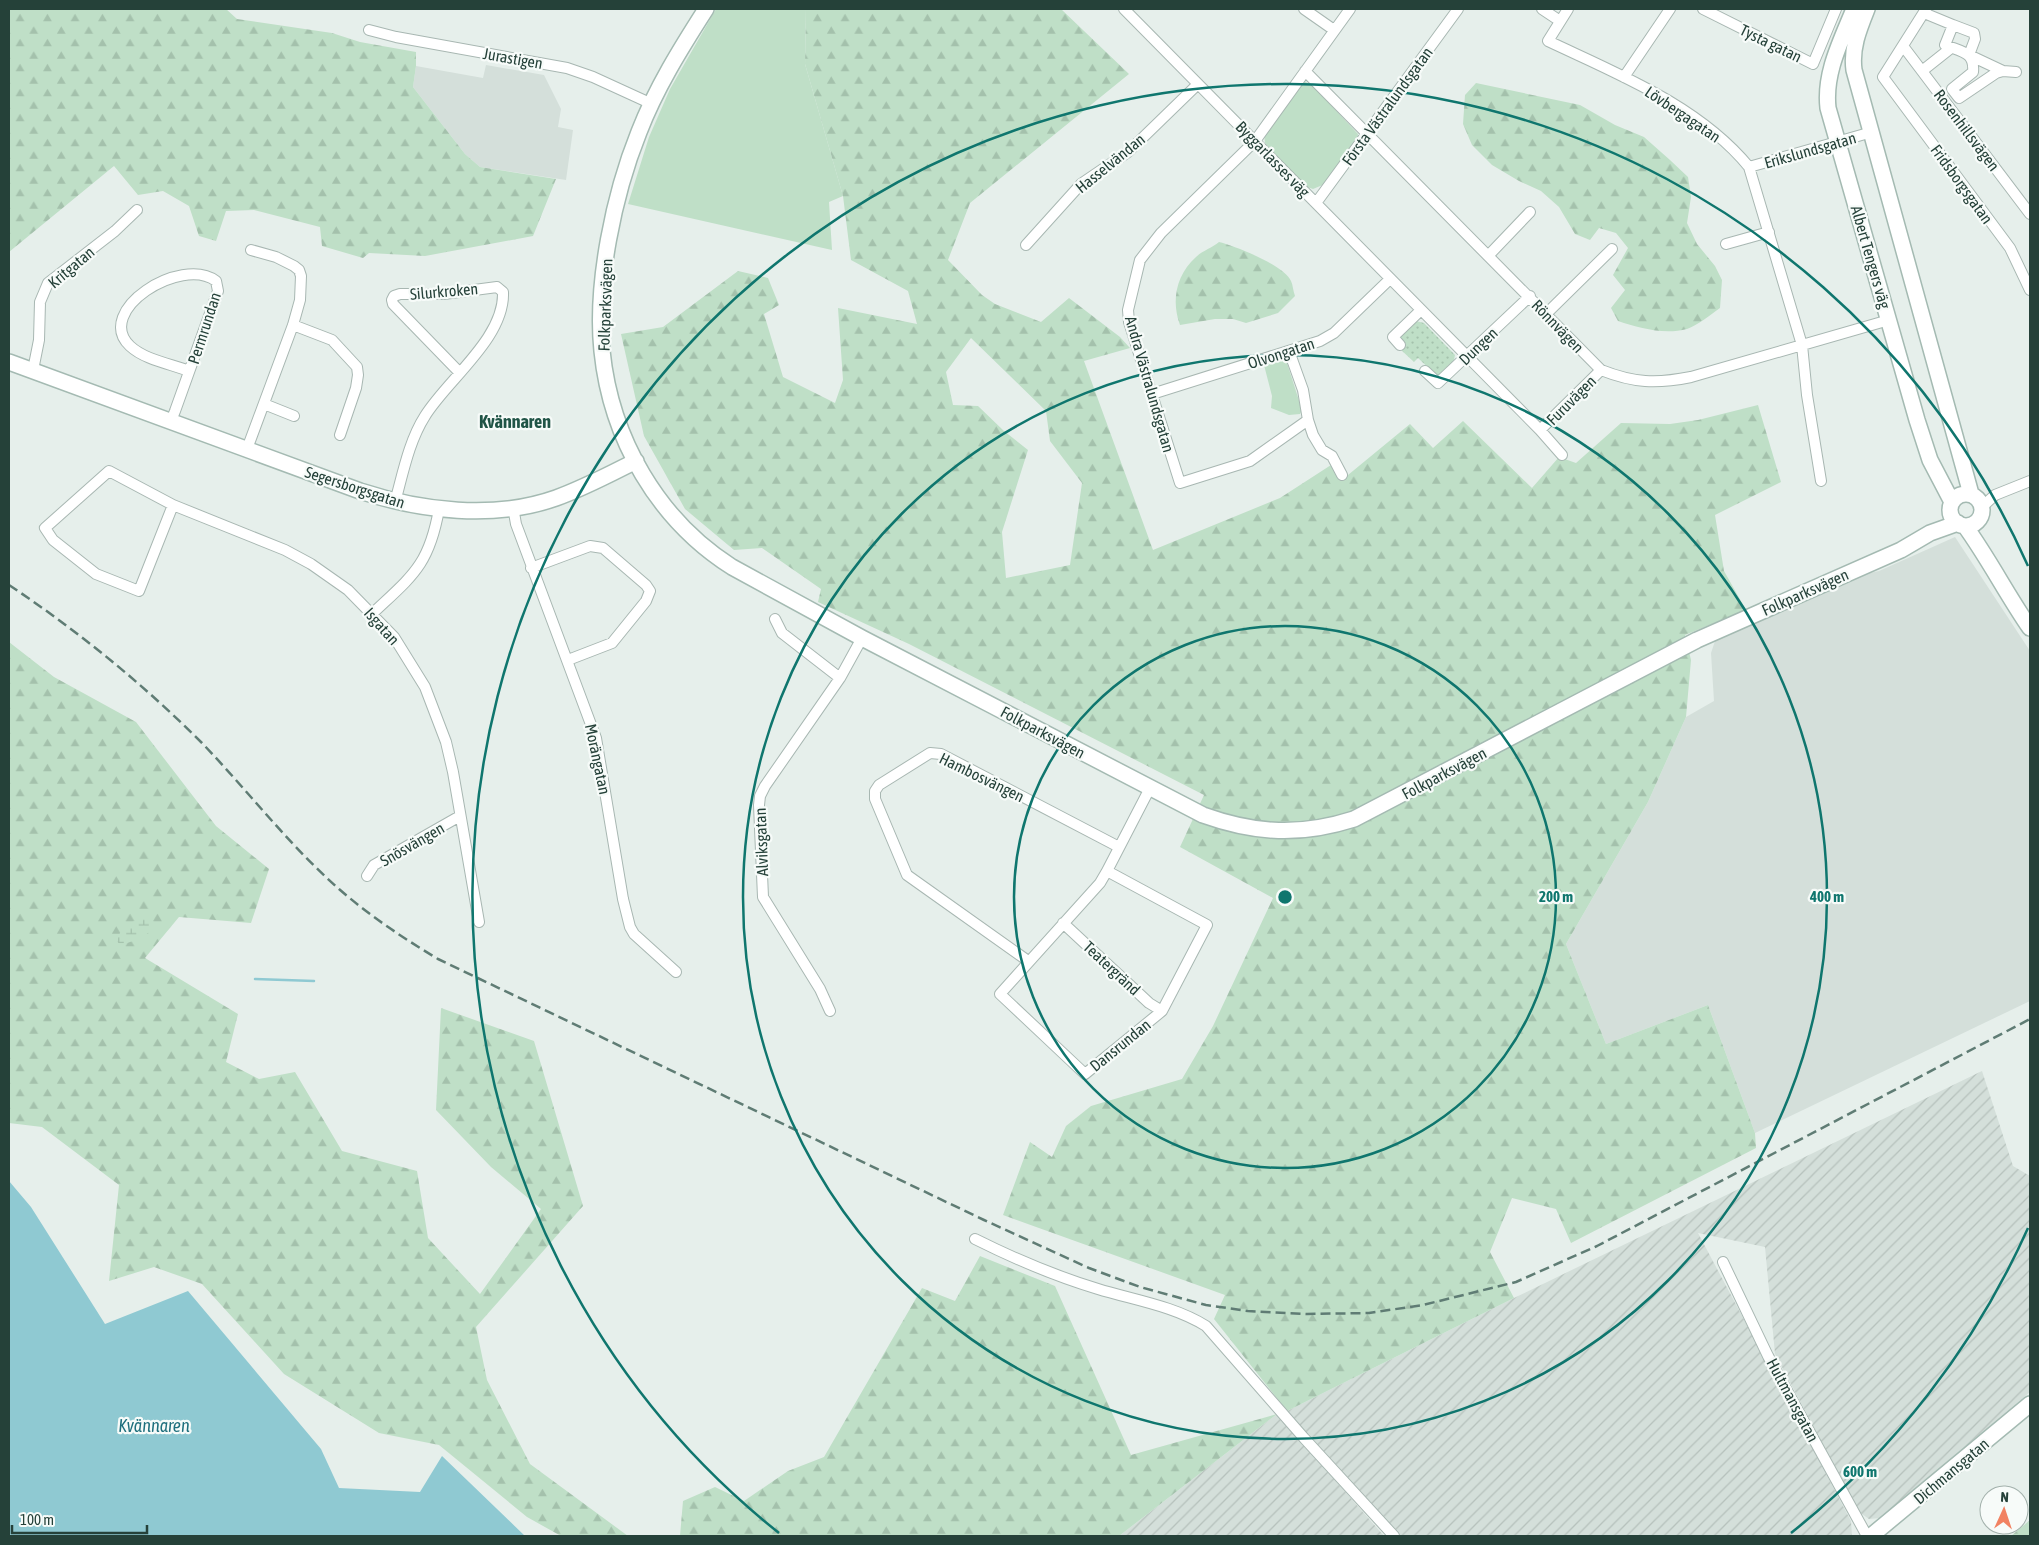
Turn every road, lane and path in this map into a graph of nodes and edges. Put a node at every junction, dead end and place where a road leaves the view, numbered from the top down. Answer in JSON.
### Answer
{"nodes":[{"id":1,"x":706,"y":9,"type":"edge"},
{"id":2,"x":1124,"y":9,"type":"edge"},
{"id":3,"x":1304,"y":9,"type":"edge"},
{"id":4,"x":1350,"y":9,"type":"edge"},
{"id":5,"x":1458,"y":9,"type":"edge"},
{"id":6,"x":1542,"y":9,"type":"edge"},
{"id":7,"x":1568,"y":9,"type":"edge"},
{"id":8,"x":1670,"y":9,"type":"edge"},
{"id":9,"x":1703,"y":9,"type":"edge"},
{"id":10,"x":1836,"y":9,"type":"edge"},
{"id":11,"x":1854,"y":9,"type":"edge"},
{"id":12,"x":1867,"y":9,"type":"edge"},
{"id":13,"x":1925,"y":11,"type":"edge"},
{"id":14,"x":1560,"y":21,"type":"junction"},
{"id":15,"x":1954,"y":26,"type":"junction"},
{"id":16,"x":369,"y":30,"type":"dead end"},
{"id":17,"x":1334,"y":30,"type":"junction"},
{"id":18,"x":1903,"y":46,"type":"junction"},
{"id":19,"x":1950,"y":48,"type":"junction"},
{"id":20,"x":1969,"y":55,"type":"junction"},
{"id":21,"x":1305,"y":71,"type":"junction"},
{"id":22,"x":1922,"y":71,"type":"junction"},
{"id":23,"x":2003,"y":71,"type":"junction"},
{"id":24,"x":1974,"y":72,"type":"junction"},
{"id":25,"x":2016,"y":72,"type":"dead end"},
{"id":26,"x":1624,"y":77,"type":"junction"},
{"id":27,"x":1986,"y":81,"type":"junction"},
{"id":28,"x":1198,"y":84,"type":"junction"},
{"id":29,"x":652,"y":104,"type":"junction"},
{"id":30,"x":1872,"y":132,"type":"junction"},
{"id":31,"x":1367,"y":134,"type":"junction"},
{"id":32,"x":1255,"y":140,"type":"junction"},
{"id":33,"x":1837,"y":142,"type":"junction"},
{"id":34,"x":1749,"y":168,"type":"junction"},
{"id":35,"x":1316,"y":203,"type":"junction"},
{"id":36,"x":137,"y":210,"type":"dead end"},
{"id":37,"x":1530,"y":212,"type":"dead end"},
{"id":38,"x":2030,"y":214,"type":"edge"},
{"id":39,"x":1769,"y":232,"type":"junction"},
{"id":40,"x":1726,"y":244,"type":"dead end"},
{"id":41,"x":1026,"y":245,"type":"dead end"},
{"id":42,"x":1612,"y":249,"type":"dead end"},
{"id":43,"x":251,"y":250,"type":"dead end"},
{"id":44,"x":1488,"y":256,"type":"junction"},
{"id":45,"x":1390,"y":279,"type":"junction"},
{"id":46,"x":2030,"y":290,"type":"edge"},
{"id":47,"x":1530,"y":296,"type":"junction"},
{"id":48,"x":1421,"y":310,"type":"junction"},
{"id":49,"x":1546,"y":314,"type":"junction"},
{"id":50,"x":1889,"y":320,"type":"junction"},
{"id":51,"x":293,"y":325,"type":"junction"},
{"id":52,"x":1400,"y":344,"type":"dead end"},
{"id":53,"x":1802,"y":345,"type":"junction"},
{"id":54,"x":1290,"y":351,"type":"junction"},
{"id":55,"x":1467,"y":357,"type":"junction"},
{"id":56,"x":9,"y":362,"type":"edge"},
{"id":57,"x":33,"y":370,"type":"junction"},
{"id":58,"x":1601,"y":370,"type":"junction"},
{"id":59,"x":190,"y":371,"type":"junction"},
{"id":60,"x":1425,"y":371,"type":"dead end"},
{"id":61,"x":460,"y":373,"type":"junction"},
{"id":62,"x":1152,"y":394,"type":"junction"},
{"id":63,"x":264,"y":404,"type":"junction"},
{"id":64,"x":294,"y":416,"type":"dead end"},
{"id":65,"x":1308,"y":420,"type":"junction"},
{"id":66,"x":171,"y":421,"type":"junction"},
{"id":67,"x":1540,"y":430,"type":"junction"},
{"id":68,"x":340,"y":435,"type":"dead end"},
{"id":69,"x":247,"y":449,"type":"junction"},
{"id":70,"x":1562,"y":454,"type":"dead end"},
{"id":71,"x":636,"y":461,"type":"junction"},
{"id":72,"x":1342,"y":475,"type":"dead end"},
{"id":73,"x":1821,"y":481,"type":"dead end"},
{"id":74,"x":2030,"y":481,"type":"edge"},
{"id":75,"x":395,"y":502,"type":"junction"},
{"id":76,"x":1951,"y":504,"type":"junction"},
{"id":77,"x":173,"y":505,"type":"junction"},
{"id":78,"x":513,"y":507,"type":"junction"},
{"id":79,"x":438,"y":509,"type":"junction"},
{"id":80,"x":1972,"y":511,"type":"junction"},
{"id":81,"x":1930,"y":533,"type":"junction"},
{"id":82,"x":531,"y":568,"type":"junction"},
{"id":83,"x":372,"y":614,"type":"junction"},
{"id":84,"x":775,"y":619,"type":"dead end"},
{"id":85,"x":2030,"y":628,"type":"edge"},
{"id":86,"x":862,"y":638,"type":"junction"},
{"id":87,"x":568,"y":660,"type":"junction"},
{"id":88,"x":840,"y":678,"type":"junction"},
{"id":89,"x":1150,"y":788,"type":"junction"},
{"id":90,"x":460,"y":816,"type":"junction"},
{"id":91,"x":1119,"y":847,"type":"junction"},
{"id":92,"x":1107,"y":871,"type":"junction"},
{"id":93,"x":367,"y":876,"type":"dead end"},
{"id":94,"x":479,"y":922,"type":"dead end"},
{"id":95,"x":1063,"y":923,"type":"junction"},
{"id":96,"x":1028,"y":961,"type":"junction"},
{"id":97,"x":676,"y":972,"type":"dead end"},
{"id":98,"x":830,"y":1011,"type":"dead end"},
{"id":99,"x":1162,"y":1011,"type":"junction"},
{"id":100,"x":975,"y":1239,"type":"dead end"},
{"id":101,"x":1723,"y":1262,"type":"dead end"},
{"id":102,"x":2030,"y":1404,"type":"edge"},
{"id":103,"x":1394,"y":1536,"type":"edge"},
{"id":104,"x":1868,"y":1536,"type":"edge"},
{"id":105,"x":1871,"y":1536,"type":"edge"}],
"edges":[{"from":1,"to":29,"type":"main road","name":"Folkparksvägen"},
{"from":2,"to":28,"type":"street","name":"Byggarlasses väg"},
{"from":3,"to":17,"type":"street"},
{"from":4,"to":17,"type":"street","name":"Andra Västralundsgatan"},
{"from":5,"to":31,"type":"street","name":"Första Västralundsgatan"},
{"from":6,"to":14,"type":"street"},
{"from":7,"to":14,"type":"street"},
{"from":8,"to":26,"type":"street"},
{"from":9,"to":10,"type":"street","name":"Tysta gatan"},
{"from":11,"to":33,"type":"main road","name":"Albert Tengers väg"},
{"from":12,"to":30,"type":"main road"},
{"from":13,"to":15,"type":"street"},
{"from":13,"to":18,"type":"street"},
{"from":14,"to":26,"type":"street","name":"Lövbergagatan"},
{"from":15,"to":19,"type":"street"},
{"from":15,"to":20,"type":"street"},
{"from":16,"to":29,"type":"street","name":"Jurastigen"},
{"from":17,"to":21,"type":"street","name":"Andra Västralundsgatan"},
{"from":18,"to":22,"type":"street","name":"Rosenhillsvägen"},
{"from":18,"to":46,"type":"street","name":"Fridsborgsgatan"},
{"from":19,"to":20,"type":"street"},
{"from":19,"to":22,"type":"street"},
{"from":20,"to":23,"type":"street"},
{"from":20,"to":24,"type":"street"},
{"from":21,"to":31,"type":"street","name":"Rönnvägen"},
{"from":21,"to":32,"type":"street","name":"Andra Västralundsgatan"},
{"from":22,"to":38,"type":"street","name":"Rosenhillsvägen"},
{"from":23,"to":25,"type":"street"},
{"from":23,"to":27,"type":"street"},
{"from":24,"to":27,"type":"street"},
{"from":24,"to":27,"type":"street"},
{"from":26,"to":34,"type":"street","name":"Lövbergagatan"},
{"from":28,"to":32,"type":"street","name":"Byggarlasses väg"},
{"from":28,"to":41,"type":"street","name":"Hasselvändan"},
{"from":29,"to":71,"type":"main road","name":"Folkparksvägen"},
{"from":30,"to":33,"type":"street","name":"Erikslundsgatan"},
{"from":30,"to":80,"type":"main road"},
{"from":31,"to":35,"type":"street","name":"Första Västralundsgatan"},
{"from":31,"to":44,"type":"street","name":"Rönnvägen"},
{"from":32,"to":35,"type":"street","name":"Byggarlasses väg"},
{"from":32,"to":62,"type":"street","name":"Andra Västralundsgatan"},
{"from":33,"to":34,"type":"street","name":"Erikslundsgatan"},
{"from":33,"to":50,"type":"main road","name":"Albert Tengers väg"},
{"from":34,"to":39,"type":"street","name":"Lövbergagatan"},
{"from":35,"to":45,"type":"street","name":"Byggarlasses väg"},
{"from":36,"to":57,"type":"street","name":"Kritgatan"},
{"from":37,"to":44,"type":"street"},
{"from":39,"to":40,"type":"street"},
{"from":39,"to":53,"type":"street","name":"Lövbergagatan"},
{"from":42,"to":49,"type":"street"},
{"from":43,"to":51,"type":"street"},
{"from":44,"to":47,"type":"street","name":"Rönnvägen"},
{"from":45,"to":48,"type":"street","name":"Byggarlasses väg"},
{"from":45,"to":54,"type":"street","name":"Olvongatan"},
{"from":47,"to":49,"type":"street","name":"Rönnvägen"},
{"from":47,"to":55,"type":"street","name":"Dungen"},
{"from":48,"to":52,"type":"street"},
{"from":48,"to":55,"type":"street","name":"Byggarlasses väg"},
{"from":49,"to":58,"type":"street","name":"Rönnvägen"},
{"from":50,"to":53,"type":"street","name":"Rönnvägen"},
{"from":50,"to":76,"type":"main road","name":"Albert Tengers väg"},
{"from":51,"to":63,"type":"street"},
{"from":51,"to":68,"type":"street"},
{"from":53,"to":58,"type":"street","name":"Rönnvägen"},
{"from":53,"to":73,"type":"street","name":"Lövbergagatan"},
{"from":54,"to":62,"type":"street","name":"Olvongatan"},
{"from":54,"to":65,"type":"street"},
{"from":55,"to":60,"type":"street","name":"Dungen"},
{"from":55,"to":67,"type":"street","name":"Byggarlasses väg"},
{"from":56,"to":57,"type":"main road","name":"Segersborgsgatan"},
{"from":57,"to":66,"type":"main road","name":"Segersborgsgatan"},
{"from":58,"to":67,"type":"street","name":"Furuvägen"},
{"from":59,"to":59,"type":"street","name":"Permrundan"},
{"from":59,"to":66,"type":"street","name":"Permrundan"},
{"from":61,"to":61,"type":"street","name":"Silurkroken"},
{"from":61,"to":75,"type":"street","name":"Silurkroken"},
{"from":62,"to":65,"type":"street","name":"Andra Västralundsgatan"},
{"from":63,"to":64,"type":"street"},
{"from":63,"to":69,"type":"street"},
{"from":65,"to":72,"type":"street"},
{"from":66,"to":69,"type":"main road","name":"Segersborgsgatan"},
{"from":67,"to":70,"type":"street","name":"Byggarlasses väg"},
{"from":69,"to":75,"type":"main road","name":"Segersborgsgatan"},
{"from":71,"to":78,"type":"main road","name":"Segersborgsgatan"},
{"from":71,"to":86,"type":"main road","name":"Folkparksvägen"},
{"from":74,"to":80,"type":"street","name":"Folkparksvägen"},
{"from":75,"to":79,"type":"main road","name":"Segersborgsgatan"},
{"from":76,"to":80,"type":"main road","name":"Albert Tengers väg"},
{"from":76,"to":80,"type":"main road"},
{"from":76,"to":81,"type":"main road","name":"Folkparksvägen"},
{"from":77,"to":77,"type":"street","name":"Isgatan"},
{"from":77,"to":83,"type":"street","name":"Isgatan"},
{"from":78,"to":79,"type":"main road","name":"Segersborgsgatan"},
{"from":78,"to":82,"type":"street","name":"Morängatan"},
{"from":79,"to":83,"type":"street"},
{"from":80,"to":81,"type":"main road","name":"Folkparksvägen"},
{"from":80,"to":85,"type":"main road"},
{"from":81,"to":89,"type":"main road","name":"Folkparksvägen"},
{"from":82,"to":87,"type":"street","name":"Morängatan"},
{"from":82,"to":87,"type":"street"},
{"from":83,"to":90,"type":"street","name":"Isgatan"},
{"from":84,"to":88,"type":"street"},
{"from":86,"to":88,"type":"street","name":"Alviksgatan"},
{"from":86,"to":89,"type":"main road","name":"Folkparksvägen"},
{"from":87,"to":97,"type":"street","name":"Morängatan"},
{"from":88,"to":98,"type":"street","name":"Alviksgatan"},
{"from":89,"to":91,"type":"street","name":"Dansrundan"},
{"from":90,"to":93,"type":"street","name":"Snösvängen"},
{"from":90,"to":94,"type":"street","name":"Isgatan"},
{"from":91,"to":92,"type":"street","name":"Dansrundan"},
{"from":91,"to":96,"type":"street","name":"Hambosvängen"},
{"from":92,"to":95,"type":"street","name":"Dansrundan"},
{"from":92,"to":99,"type":"street","name":"Dansrundan"},
{"from":95,"to":96,"type":"street","name":"Dansrundan"},
{"from":95,"to":99,"type":"street","name":"Teatergränd"},
{"from":96,"to":99,"type":"street","name":"Dansrundan"},
{"from":100,"to":103,"type":"street"},
{"from":101,"to":104,"type":"street","name":"Hultmansgatan"},
{"from":102,"to":105,"type":"main road","name":"Dichmansgatan"}]}
